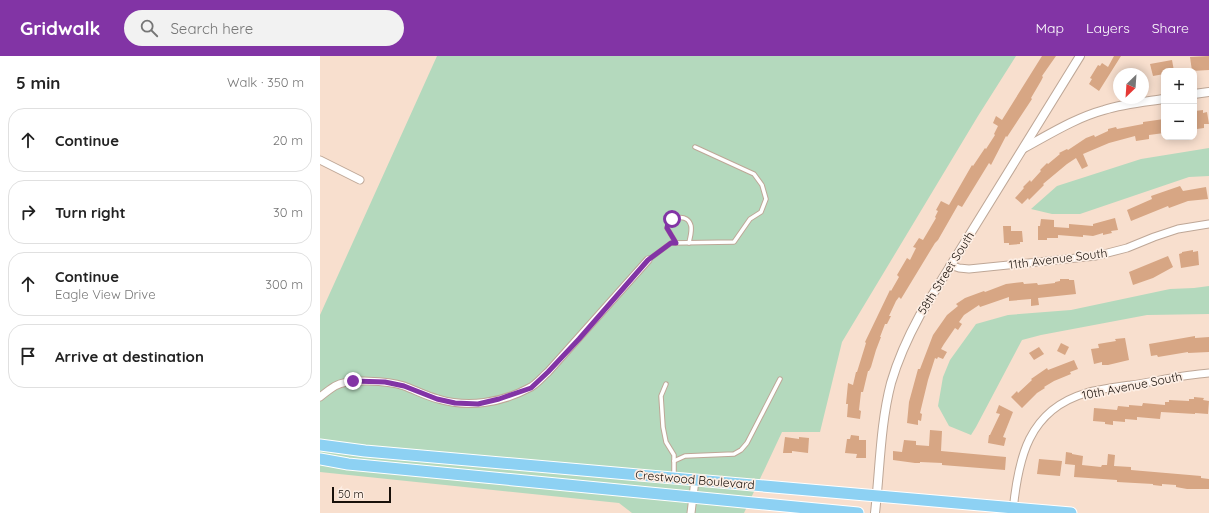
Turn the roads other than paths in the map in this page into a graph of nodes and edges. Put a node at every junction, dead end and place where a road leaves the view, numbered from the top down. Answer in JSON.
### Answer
{"nodes":[{"id":1,"x":1080,"y":56,"type":"edge"},
{"id":2,"x":1209,"y":92,"type":"edge"},
{"id":3,"x":1197,"y":94,"type":"edge"},
{"id":4,"x":1161,"y":98,"type":"edge"},
{"id":5,"x":694,"y":146,"type":"dead end"},
{"id":6,"x":1023,"y":148,"type":"junction"},
{"id":7,"x":320,"y":160,"type":"edge"},
{"id":8,"x":360,"y":180,"type":"dead end"},
{"id":9,"x":1209,"y":224,"type":"edge"},
{"id":10,"x":676,"y":243,"type":"junction"},
{"id":11,"x":689,"y":243,"type":"junction"},
{"id":12,"x":648,"y":260,"type":"joint"},
{"id":13,"x":950,"y":265,"type":"junction"},
{"id":14,"x":1209,"y":373,"type":"edge"},
{"id":15,"x":780,"y":379,"type":"dead end"},
{"id":16,"x":666,"y":384,"type":"dead end"},
{"id":17,"x":320,"y":397,"type":"edge"},
{"id":18,"x":320,"y":445,"type":"edge"},
{"id":19,"x":320,"y":459,"type":"edge"},
{"id":20,"x":674,"y":461,"type":"junction"},
{"id":21,"x":674,"y":478,"type":"junction"},
{"id":22,"x":695,"y":480,"type":"junction"},
{"id":23,"x":877,"y":496,"type":"junction"},
{"id":24,"x":693,"y":497,"type":"junction"},
{"id":25,"x":1014,"y":510,"type":"edge"},
{"id":26,"x":691,"y":513,"type":"edge"},
{"id":27,"x":858,"y":513,"type":"edge"},
{"id":28,"x":876,"y":513,"type":"edge"},
{"id":29,"x":1071,"y":513,"type":"edge"}],
"edges":[{"from":1,"to":6,"type":"street","name":"58th Street South"},
{"from":2,"to":3,"type":"street"},
{"from":4,"to":6,"type":"street"},
{"from":5,"to":11,"type":"lane"},
{"from":6,"to":13,"type":"street","name":"58th Street South"},
{"from":7,"to":8,"type":"street"},
{"from":9,"to":13,"type":"street","name":"11th Avenue South"},
{"from":10,"to":11,"type":"lane"},
{"from":10,"to":11,"type":"lane"},
{"from":10,"to":12,"type":"lane"},
{"from":12,"to":17,"type":"street"},
{"from":13,"to":23,"type":"street","name":"58th Street South"},
{"from":14,"to":25,"type":"street","name":"10th Avenue South"},
{"from":15,"to":20,"type":"lane"},
{"from":16,"to":20,"type":"lane"},
{"from":18,"to":21,"type":"main road","name":"Crestwood Boulevard"},
{"from":19,"to":24,"type":"main road","name":"Crestwood Boulevard"},
{"from":20,"to":21,"type":"lane"},
{"from":21,"to":22,"type":"main road","name":"Crestwood Boulevard"},
{"from":22,"to":23,"type":"main road","name":"Crestwood Boulevard"},
{"from":22,"to":24,"type":"street"},
{"from":23,"to":25,"type":"main road","name":"Crestwood Boulevard"},
{"from":23,"to":28,"type":"street","name":"58th Street South"},
{"from":24,"to":26,"type":"street"},
{"from":24,"to":27,"type":"main road","name":"Crestwood Boulevard"},
{"from":25,"to":29,"type":"main road","name":"Crestwood Boulevard"}]}
